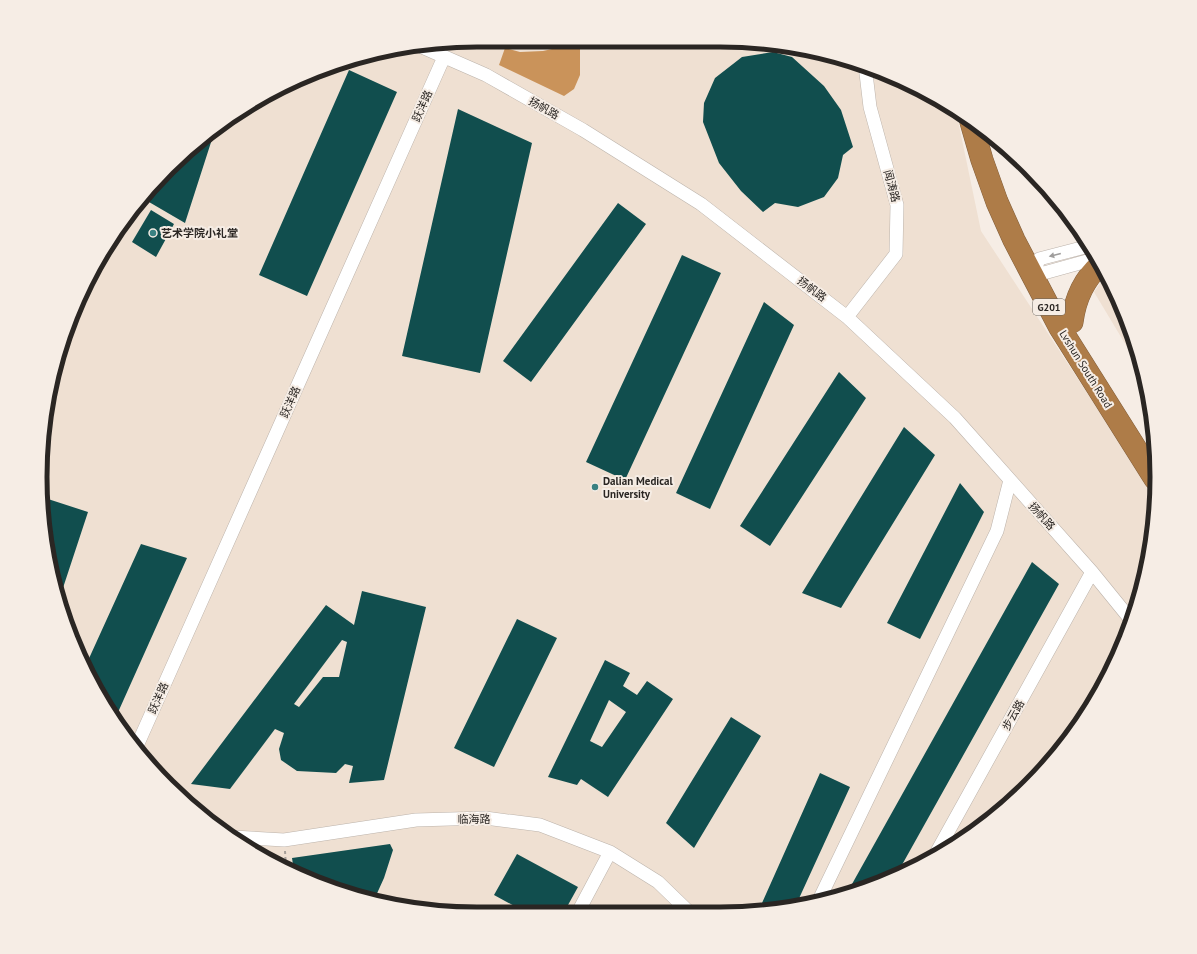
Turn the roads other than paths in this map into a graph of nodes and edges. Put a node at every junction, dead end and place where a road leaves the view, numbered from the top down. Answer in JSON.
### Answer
{"nodes":[{"id":1,"x":429,"y":50,"type":"edge"},
{"id":2,"x":444,"y":57,"type":"junction"},
{"id":3,"x":866,"y":73,"type":"edge"},
{"id":4,"x":973,"y":129,"type":"edge"},
{"id":5,"x":992,"y":144,"type":"edge"},
{"id":6,"x":1084,"y":248,"type":"edge"},
{"id":7,"x":1090,"y":259,"type":"edge"},
{"id":8,"x":1039,"y":269,"type":"junction"},
{"id":9,"x":1096,"y":270,"type":"edge"},
{"id":10,"x":848,"y":316,"type":"junction"},
{"id":11,"x":1072,"y":322,"type":"junction"},
{"id":12,"x":1148,"y":442,"type":"edge"},
{"id":13,"x":1150,"y":470,"type":"edge"},
{"id":14,"x":1010,"y":480,"type":"junction"},
{"id":15,"x":1092,"y":572,"type":"junction"},
{"id":16,"x":1127,"y":615,"type":"edge"},
{"id":17,"x":139,"y":742,"type":"edge"},
{"id":18,"x":242,"y":838,"type":"edge"},
{"id":19,"x":940,"y":846,"type":"edge"},
{"id":20,"x":610,"y":852,"type":"junction"},
{"id":21,"x":822,"y":894,"type":"edge"},
{"id":22,"x":581,"y":907,"type":"edge"},
{"id":23,"x":684,"y":907,"type":"edge"}],
"edges":[{"from":1,"to":2,"type":"street","name":"扬帆路"},
{"from":2,"to":10,"type":"street","name":"扬帆路"},
{"from":2,"to":17,"type":"street","name":"跃洋路"},
{"from":3,"to":10,"type":"street","name":"闻涛路"},
{"from":4,"to":8,"type":"highway","name":"Lvshun South Road","number":"G201"},
{"from":5,"to":8,"type":"highway","name":"Lvshun South Road","number":"G201"},
{"from":6,"to":8,"type":"street","one_way":true},
{"from":7,"to":8,"type":"street"},
{"from":8,"to":11,"type":"highway","name":"Lvshun South Road","number":"G201"},
{"from":8,"to":13,"type":"highway","name":"Lvshun South Road","number":"G201"},
{"from":9,"to":11,"type":"highway"},
{"from":10,"to":14,"type":"street","name":"扬帆路"},
{"from":11,"to":12,"type":"highway","name":"Lvshun South Road","number":"G201"},
{"from":14,"to":15,"type":"street","name":"扬帆路"},
{"from":14,"to":21,"type":"street"},
{"from":15,"to":16,"type":"street","name":"扬帆路"},
{"from":15,"to":19,"type":"street","name":"步云路"},
{"from":18,"to":20,"type":"street","name":"临海路"},
{"from":20,"to":22,"type":"street"},
{"from":20,"to":23,"type":"street","name":"临海路"}]}
